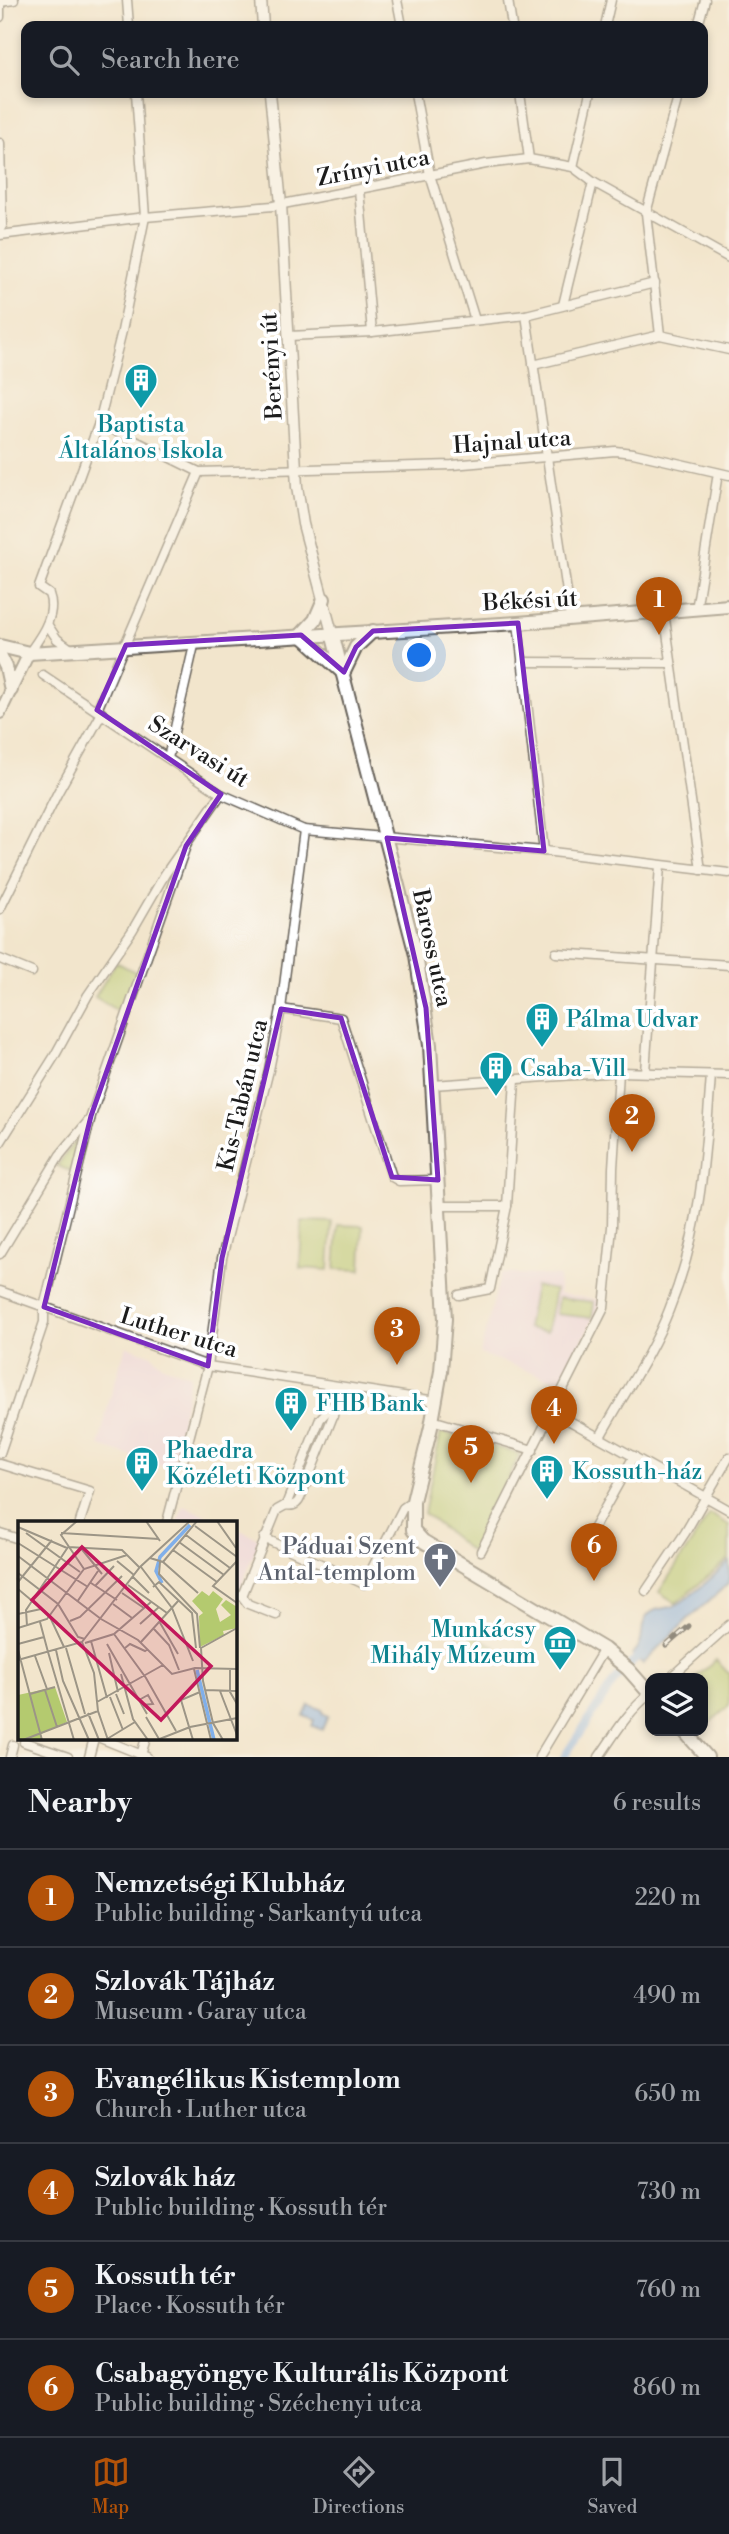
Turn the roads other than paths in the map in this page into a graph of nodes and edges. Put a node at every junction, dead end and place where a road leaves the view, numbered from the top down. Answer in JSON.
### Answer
{"nodes":[{"id":1,"x":14,"y":0,"type":"edge"},
{"id":2,"x":127,"y":0,"type":"edge"},
{"id":3,"x":261,"y":0,"type":"edge"},
{"id":4,"x":397,"y":0,"type":"edge"},
{"id":5,"x":508,"y":0,"type":"edge"},
{"id":6,"x":611,"y":0,"type":"edge"},
{"id":7,"x":705,"y":0,"type":"edge"},
{"id":8,"x":0,"y":1,"type":"edge"},
{"id":9,"x":0,"y":17,"type":"edge"},
{"id":10,"x":129,"y":21,"type":"edge"},
{"id":11,"x":263,"y":21,"type":"edge"},
{"id":12,"x":401,"y":21,"type":"edge"},
{"id":13,"x":511,"y":21,"type":"edge"},
{"id":14,"x":606,"y":21,"type":"edge"},
{"id":15,"x":699,"y":21,"type":"edge"},
{"id":16,"x":136,"y":98,"type":"edge"},
{"id":17,"x":270,"y":98,"type":"edge"},
{"id":18,"x":416,"y":98,"type":"edge"},
{"id":19,"x":521,"y":98,"type":"edge"},
{"id":20,"x":589,"y":98,"type":"edge"},
{"id":21,"x":678,"y":98,"type":"edge"},
{"id":22,"x":0,"y":144,"type":"edge"},
{"id":23,"x":529,"y":159,"type":"junction"},
{"id":24,"x":573,"y":167,"type":"junction"},
{"id":25,"x":430,"y":175,"type":"junction"},
{"id":26,"x":593,"y":182,"type":"junction"},
{"id":27,"x":359,"y":190,"type":"junction"},
{"id":28,"x":281,"y":204,"type":"junction"},
{"id":29,"x":646,"y":213,"type":"junction"},
{"id":30,"x":145,"y":217,"type":"junction"},
{"id":31,"x":0,"y":229,"type":"edge"},
{"id":32,"x":0,"y":235,"type":"edge"},
{"id":33,"x":729,"y":258,"type":"edge"},
{"id":34,"x":655,"y":283,"type":"junction"},
{"id":35,"x":563,"y":305,"type":"junction"},
{"id":36,"x":526,"y":315,"type":"junction"},
{"id":37,"x":475,"y":320,"type":"junction"},
{"id":38,"x":372,"y":332,"type":"junction"},
{"id":39,"x":660,"y":335,"type":"junction"},
{"id":40,"x":289,"y":336,"type":"junction"},
{"id":41,"x":729,"y":350,"type":"edge"},
{"id":42,"x":533,"y":365,"type":"junction"},
{"id":43,"x":99,"y":422,"type":"junction"},
{"id":44,"x":548,"y":458,"type":"junction"},
{"id":45,"x":295,"y":469,"type":"junction"},
{"id":46,"x":199,"y":472,"type":"junction"},
{"id":47,"x":718,"y":473,"type":"junction"},
{"id":48,"x":729,"y":475,"type":"edge"},
{"id":49,"x":324,"y":599,"type":"junction"},
{"id":50,"x":729,"y":606,"type":"edge"},
{"id":51,"x":696,"y":610,"type":"junction"},
{"id":52,"x":664,"y":612,"type":"junction"},
{"id":53,"x":571,"y":619,"type":"junction"},
{"id":54,"x":517,"y":623,"type":"junction"},
{"id":55,"x":47,"y":624,"type":"junction"},
{"id":56,"x":373,"y":631,"type":"junction"},
{"id":57,"x":332,"y":633,"type":"junction"},
{"id":58,"x":301,"y":635,"type":"junction"},
{"id":59,"x":195,"y":641,"type":"junction"},
{"id":60,"x":126,"y":645,"type":"junction"},
{"id":61,"x":0,"y":646,"type":"edge"},
{"id":62,"x":71,"y":649,"type":"junction"},
{"id":63,"x":29,"y":653,"type":"junction"},
{"id":64,"x":0,"y":655,"type":"edge"},
{"id":65,"x":522,"y":662,"type":"junction"},
{"id":66,"x":671,"y":663,"type":"junction"},
{"id":67,"x":343,"y":674,"type":"junction"},
{"id":68,"x":43,"y":675,"type":"dead end"},
{"id":69,"x":11,"y":690,"type":"junction"},
{"id":70,"x":99,"y":711,"type":"junction"},
{"id":71,"x":0,"y":713,"type":"edge"},
{"id":72,"x":168,"y":758,"type":"junction"},
{"id":73,"x":221,"y":794,"type":"junction"},
{"id":74,"x":304,"y":830,"type":"junction"},
{"id":75,"x":387,"y":838,"type":"junction"},
{"id":76,"x":186,"y":846,"type":"junction"},
{"id":77,"x":544,"y":851,"type":"junction"},
{"id":78,"x":660,"y":866,"type":"junction"},
{"id":79,"x":701,"y":870,"type":"junction"},
{"id":80,"x":729,"y":873,"type":"edge"},
{"id":81,"x":146,"y":906,"type":"junction"},
{"id":82,"x":0,"y":909,"type":"edge"},
{"id":83,"x":162,"y":916,"type":"junction"},
{"id":84,"x":556,"y":953,"type":"dead end"},
{"id":85,"x":0,"y":959,"type":"edge"},
{"id":86,"x":653,"y":959,"type":"junction"},
{"id":87,"x":729,"y":965,"type":"edge"},
{"id":88,"x":32,"y":972,"type":"dead end"},
{"id":89,"x":281,"y":1009,"type":"junction"},
{"id":90,"x":619,"y":1072,"type":"junction"},
{"id":91,"x":645,"y":1072,"type":"junction"},
{"id":92,"x":711,"y":1074,"type":"junction"},
{"id":93,"x":729,"y":1074,"type":"edge"},
{"id":94,"x":515,"y":1080,"type":"junction"},
{"id":95,"x":433,"y":1085,"type":"junction"},
{"id":96,"x":91,"y":1116,"type":"junction"},
{"id":97,"x":0,"y":1143,"type":"edge"},
{"id":98,"x":438,"y":1180,"type":"junction"},
{"id":99,"x":439,"y":1206,"type":"junction"},
{"id":100,"x":507,"y":1206,"type":"junction"},
{"id":101,"x":0,"y":1254,"type":"edge"},
{"id":102,"x":0,"y":1291,"type":"edge"},
{"id":103,"x":458,"y":1295,"type":"dead end"},
{"id":104,"x":44,"y":1307,"type":"junction"},
{"id":105,"x":208,"y":1366,"type":"junction"},
{"id":106,"x":339,"y":1387,"type":"junction"},
{"id":107,"x":436,"y":1401,"type":"junction"},
{"id":108,"x":552,"y":1411,"type":"junction"},
{"id":109,"x":432,"y":1420,"type":"junction"},
{"id":110,"x":600,"y":1437,"type":"junction"},
{"id":111,"x":533,"y":1450,"type":"junction"},
{"id":112,"x":0,"y":1453,"type":"edge"},
{"id":113,"x":634,"y":1456,"type":"junction"},
{"id":114,"x":729,"y":1457,"type":"edge"},
{"id":115,"x":0,"y":1464,"type":"edge"},
{"id":116,"x":707,"y":1497,"type":"junction"},
{"id":117,"x":413,"y":1501,"type":"junction"},
{"id":118,"x":729,"y":1510,"type":"edge"},
{"id":119,"x":80,"y":1521,"type":"edge"},
{"id":120,"x":167,"y":1521,"type":"edge"},
{"id":121,"x":0,"y":1533,"type":"edge"},
{"id":122,"x":264,"y":1538,"type":"junction"},
{"id":123,"x":588,"y":1538,"type":"dead end"},
{"id":124,"x":18,"y":1539,"type":"edge"},
{"id":125,"x":481,"y":1551,"type":"dead end"},
{"id":126,"x":646,"y":1591,"type":"dead end"},
{"id":127,"x":276,"y":1615,"type":"dead end"},
{"id":128,"x":729,"y":1625,"type":"edge"},
{"id":129,"x":609,"y":1653,"type":"junction"},
{"id":130,"x":676,"y":1673,"type":"edge"},
{"id":131,"x":645,"y":1688,"type":"edge"},
{"id":132,"x":645,"y":1698,"type":"edge"},
{"id":133,"x":688,"y":1736,"type":"edge"},
{"id":134,"x":93,"y":1740,"type":"edge"},
{"id":135,"x":105,"y":1740,"type":"edge"},
{"id":136,"x":126,"y":1740,"type":"edge"},
{"id":137,"x":24,"y":1742,"type":"dead end"},
{"id":138,"x":13,"y":1745,"type":"dead end"},
{"id":139,"x":124,"y":1747,"type":"junction"},
{"id":140,"x":144,"y":1756,"type":"edge"},
{"id":141,"x":10,"y":1757,"type":"edge"},
{"id":142,"x":68,"y":1757,"type":"edge"},
{"id":143,"x":89,"y":1757,"type":"edge"},
{"id":144,"x":539,"y":1757,"type":"edge"},
{"id":145,"x":599,"y":1757,"type":"edge"},
{"id":146,"x":707,"y":1757,"type":"edge"}],
"edges":[{"from":1,"to":8,"type":"street"},
{"from":2,"to":10,"type":"street"},
{"from":3,"to":11,"type":"street"},
{"from":4,"to":12,"type":"street"},
{"from":5,"to":13,"type":"street"},
{"from":6,"to":14,"type":"street"},
{"from":7,"to":15,"type":"street"},
{"from":8,"to":9,"type":"street"},
{"from":16,"to":30,"type":"street"},
{"from":17,"to":28,"type":"street","name":"Berényi út"},
{"from":18,"to":25,"type":"street"},
{"from":19,"to":23,"type":"street"},
{"from":20,"to":24,"type":"street"},
{"from":21,"to":29,"type":"street"},
{"from":22,"to":31,"type":"street"},
{"from":23,"to":24,"type":"street","name":"Zrínyi utca"},
{"from":23,"to":25,"type":"street","name":"Zrínyi utca"},
{"from":24,"to":26,"type":"street","name":"Zrínyi utca"},
{"from":25,"to":27,"type":"street","name":"Zrínyi utca"},
{"from":25,"to":37,"type":"street"},
{"from":26,"to":29,"type":"street","name":"Zrínyi utca"},
{"from":26,"to":35,"type":"street"},
{"from":27,"to":28,"type":"street","name":"Zrínyi utca"},
{"from":27,"to":38,"type":"street"},
{"from":28,"to":30,"type":"street","name":"Zrínyi utca"},
{"from":28,"to":40,"type":"street","name":"Berényi út"},
{"from":29,"to":33,"type":"street","name":"Zrínyi utca"},
{"from":29,"to":34,"type":"street"},
{"from":30,"to":32,"type":"street","name":"Zrínyi utca"},
{"from":30,"to":43,"type":"street"},
{"from":34,"to":35,"type":"street"},
{"from":34,"to":39,"type":"street"},
{"from":35,"to":36,"type":"street"},
{"from":36,"to":37,"type":"street"},
{"from":36,"to":42,"type":"street"},
{"from":37,"to":38,"type":"street"},
{"from":38,"to":40,"type":"street"},
{"from":39,"to":41,"type":"street"},
{"from":39,"to":42,"type":"street"},
{"from":40,"to":45,"type":"street","name":"Berényi út"},
{"from":42,"to":44,"type":"street"},
{"from":43,"to":46,"type":"street"},
{"from":43,"to":55,"type":"street"},
{"from":44,"to":45,"type":"street","name":"Hajnal utca"},
{"from":44,"to":47,"type":"street","name":"Hajnal utca"},
{"from":44,"to":53,"type":"street"},
{"from":45,"to":46,"type":"street","name":"Hajnal utca"},
{"from":45,"to":49,"type":"street","name":"Berényi út"},
{"from":46,"to":60,"type":"street"},
{"from":47,"to":48,"type":"street","name":"Hajnal utca"},
{"from":47,"to":51,"type":"street"},
{"from":49,"to":57,"type":"street","name":"Berényi út"},
{"from":49,"to":58,"type":"main road"},
{"from":50,"to":51,"type":"main road","name":"Békési út"},
{"from":51,"to":52,"type":"main road","name":"Békési út"},
{"from":52,"to":53,"type":"main road","name":"Békési út"},
{"from":52,"to":66,"type":"street"},
{"from":53,"to":54,"type":"main road","name":"Békési út"},
{"from":54,"to":56,"type":"main road","name":"Békési út"},
{"from":54,"to":65,"type":"street"},
{"from":55,"to":62,"type":"street"},
{"from":55,"to":63,"type":"street"},
{"from":56,"to":57,"type":"main road","name":"Békési út"},
{"from":56,"to":67,"type":"main road"},
{"from":57,"to":58,"type":"main road"},
{"from":57,"to":67,"type":"main road","name":"Baross utca"},
{"from":58,"to":59,"type":"main road"},
{"from":58,"to":67,"type":"main road"},
{"from":59,"to":60,"type":"main road"},
{"from":59,"to":72,"type":"street"},
{"from":60,"to":62,"type":"main road"},
{"from":60,"to":70,"type":"street"},
{"from":61,"to":63,"type":"main road"},
{"from":62,"to":63,"type":"main road"},
{"from":63,"to":69,"type":"main road"},
{"from":64,"to":69,"type":"main road"},
{"from":65,"to":66,"type":"street"},
{"from":65,"to":77,"type":"street"},
{"from":66,"to":79,"type":"street"},
{"from":67,"to":75,"type":"main road","name":"Baross utca"},
{"from":68,"to":70,"type":"street","name":"Szarvasi út"},
{"from":69,"to":71,"type":"main road"},
{"from":70,"to":72,"type":"street","name":"Szarvasi út"},
{"from":70,"to":82,"type":"street"},
{"from":72,"to":73,"type":"street","name":"Szarvasi út"},
{"from":73,"to":74,"type":"street","name":"Szarvasi út"},
{"from":73,"to":76,"type":"street"},
{"from":74,"to":75,"type":"street","name":"Szarvasi út"},
{"from":74,"to":89,"type":"street","name":"Kis-Tabán utca"},
{"from":75,"to":77,"type":"street","name":"Szarvasi út"},
{"from":75,"to":95,"type":"main road","name":"Baross utca"},
{"from":76,"to":81,"type":"street"},
{"from":76,"to":83,"type":"street"},
{"from":77,"to":78,"type":"street","name":"Szarvasi út"},
{"from":78,"to":79,"type":"street","name":"Szarvasi út"},
{"from":78,"to":86,"type":"street"},
{"from":79,"to":80,"type":"street","name":"Szarvasi út"},
{"from":81,"to":83,"type":"street"},
{"from":81,"to":97,"type":"street"},
{"from":83,"to":96,"type":"street"},
{"from":84,"to":86,"type":"street"},
{"from":85,"to":88,"type":"street"},
{"from":86,"to":87,"type":"street"},
{"from":86,"to":91,"type":"street"},
{"from":89,"to":98,"type":"street"},
{"from":89,"to":105,"type":"street","name":"Kis-Tabán utca"},
{"from":90,"to":91,"type":"street"},
{"from":90,"to":94,"type":"street"},
{"from":90,"to":108,"type":"street"},
{"from":91,"to":92,"type":"street"},
{"from":92,"to":93,"type":"street"},
{"from":92,"to":110,"type":"street"},
{"from":94,"to":95,"type":"street"},
{"from":94,"to":100,"type":"street"},
{"from":95,"to":98,"type":"main road","name":"Baross utca"},
{"from":96,"to":101,"type":"street"},
{"from":96,"to":104,"type":"street"},
{"from":98,"to":99,"type":"main road","name":"Baross utca"},
{"from":99,"to":100,"type":"street"},
{"from":99,"to":107,"type":"main road","name":"Baross utca"},
{"from":100,"to":103,"type":"street"},
{"from":102,"to":104,"type":"street","name":"Luther utca"},
{"from":104,"to":105,"type":"street","name":"Luther utca"},
{"from":104,"to":112,"type":"street"},
{"from":105,"to":106,"type":"street","name":"Luther utca"},
{"from":105,"to":120,"type":"street","name":"Kis-Tabán utca"},
{"from":106,"to":107,"type":"street","name":"Luther utca"},
{"from":106,"to":122,"type":"street"},
{"from":107,"to":109,"type":"main road","name":"Baross utca"},
{"from":108,"to":110,"type":"street"},
{"from":108,"to":111,"type":"street"},
{"from":109,"to":111,"type":"street"},
{"from":109,"to":117,"type":"main road","name":"Baross utca"},
{"from":110,"to":113,"type":"street"},
{"from":111,"to":125,"type":"street"},
{"from":113,"to":116,"type":"street"},
{"from":113,"to":123,"type":"street"},
{"from":114,"to":116,"type":"street"},
{"from":115,"to":119,"type":"street"},
{"from":116,"to":118,"type":"street"},
{"from":116,"to":126,"type":"street"},
{"from":117,"to":122,"type":"street"},
{"from":117,"to":129,"type":"main road"},
{"from":121,"to":124,"type":"street"},
{"from":122,"to":127,"type":"street"},
{"from":128,"to":130,"type":"street"},
{"from":129,"to":131,"type":"main road"},
{"from":129,"to":144,"type":"street"},
{"from":132,"to":145,"type":"street"},
{"from":133,"to":146,"type":"main road"},
{"from":134,"to":143,"type":"street"},
{"from":135,"to":139,"type":"street"},
{"from":136,"to":139,"type":"street"},
{"from":137,"to":142,"type":"street"},
{"from":138,"to":141,"type":"street"},
{"from":139,"to":140,"type":"street"}]}
